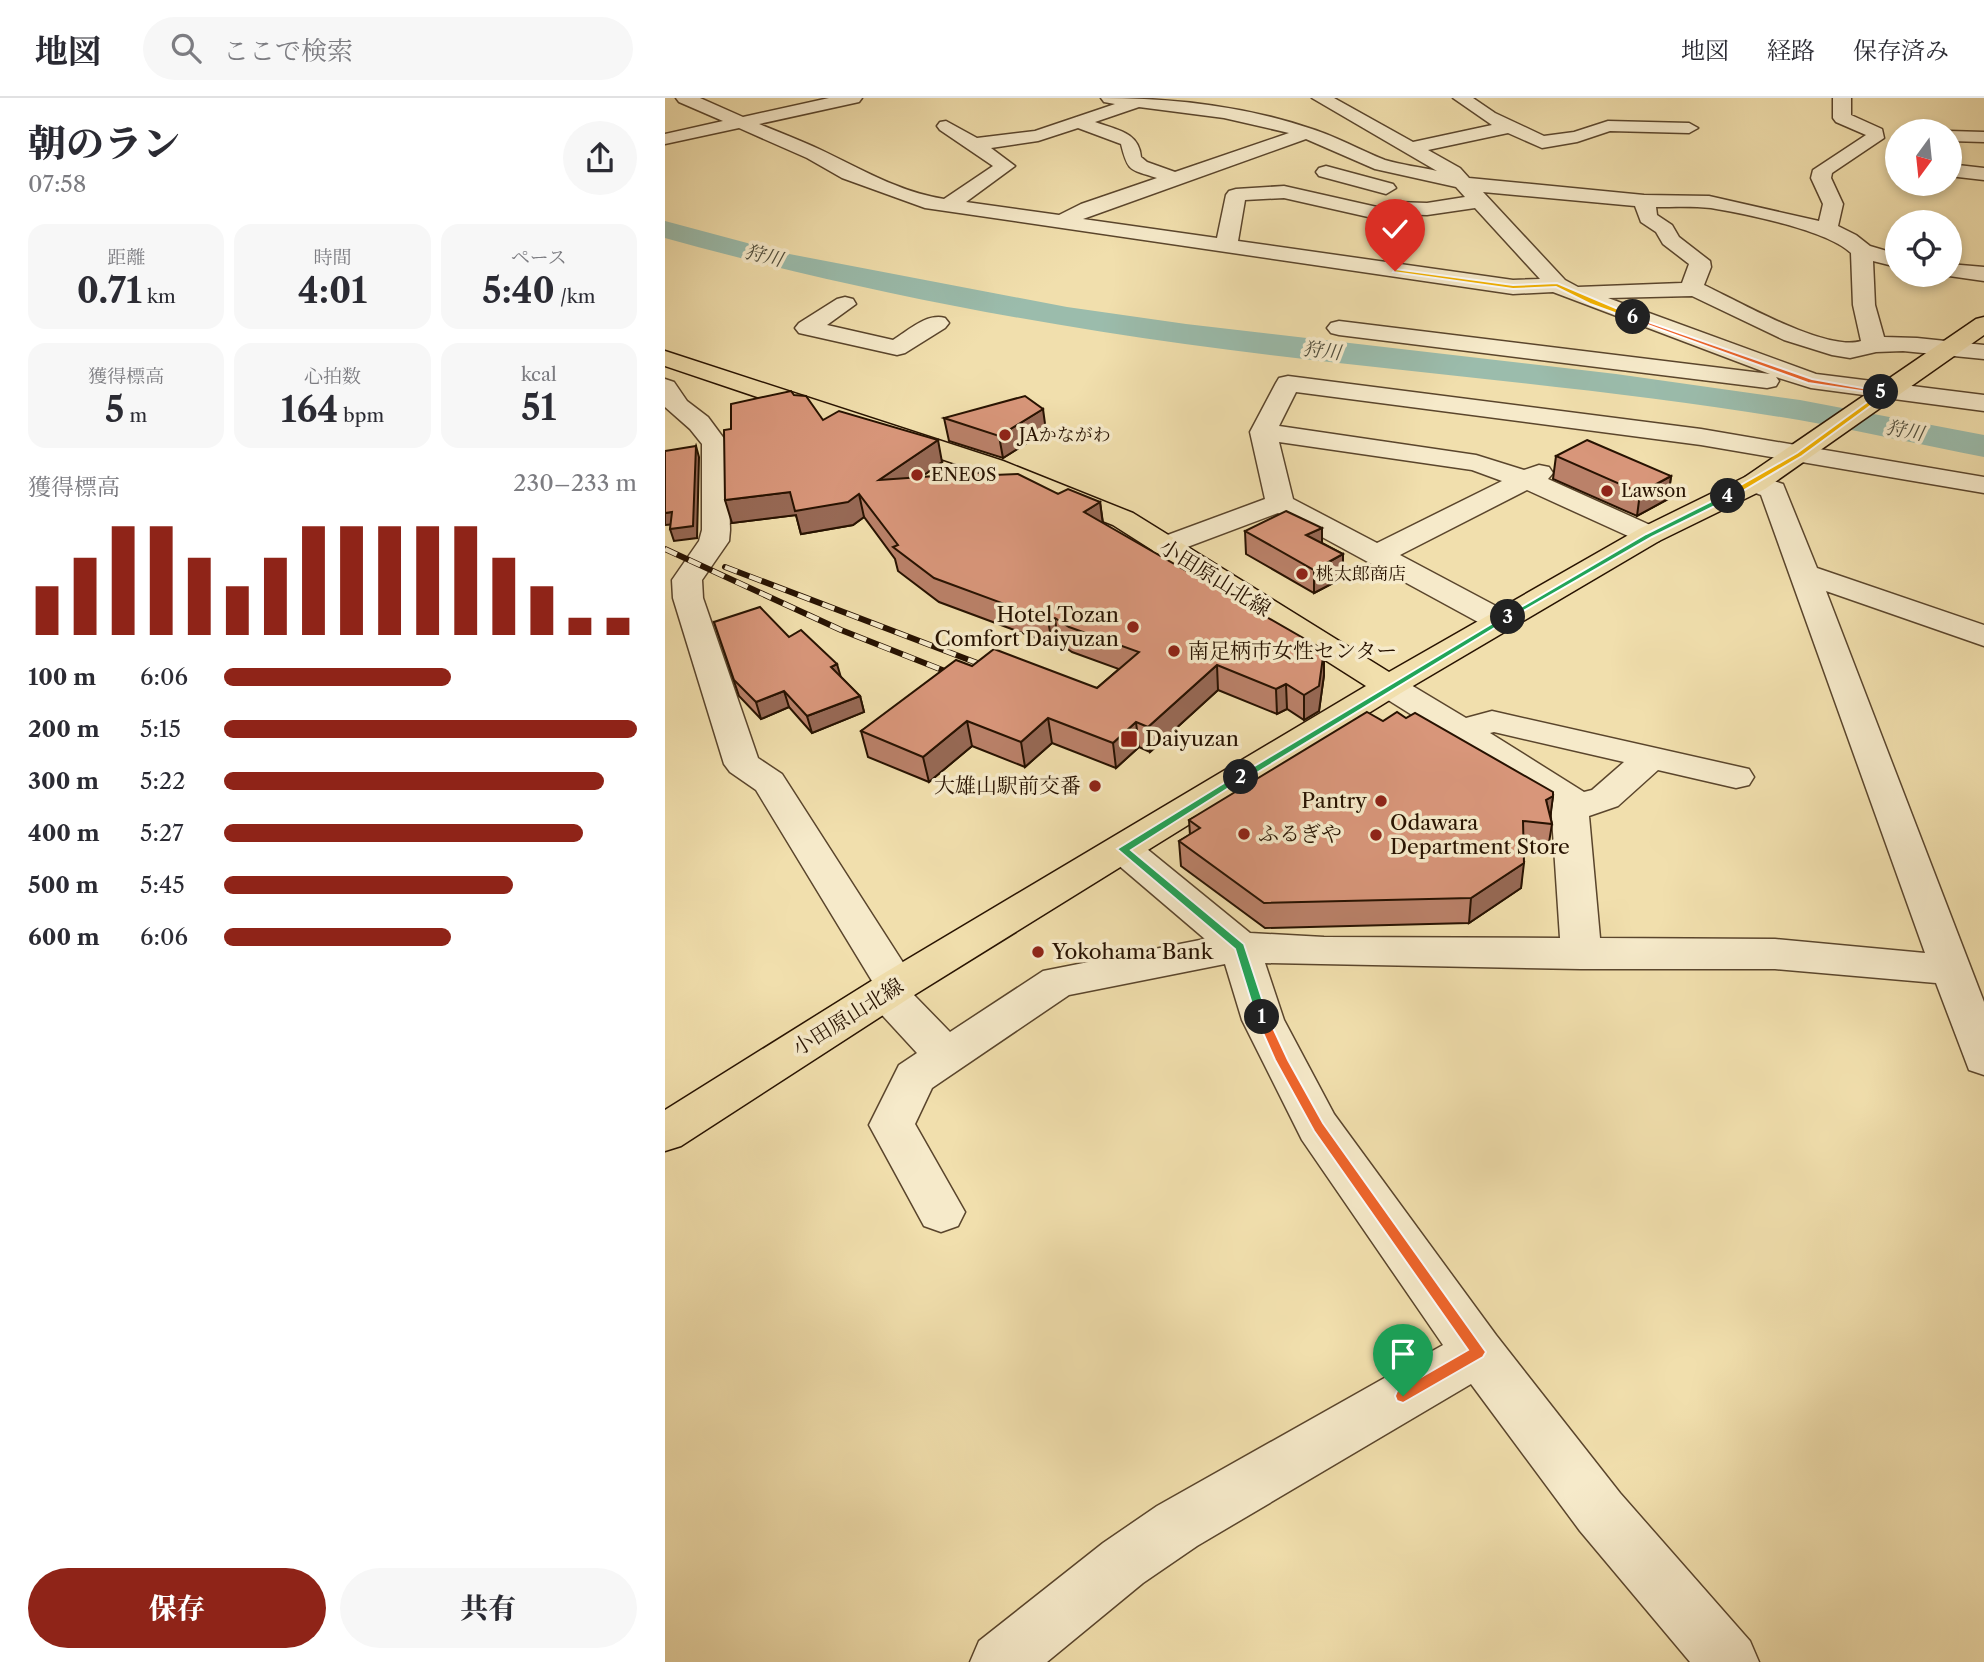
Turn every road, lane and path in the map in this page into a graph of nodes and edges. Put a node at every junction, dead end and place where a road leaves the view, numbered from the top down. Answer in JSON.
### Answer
{"nodes":[{"id":1,"x":685,"y":98,"type":"edge"},
{"id":2,"x":853,"y":98,"type":"edge"},
{"id":3,"x":1110,"y":98,"type":"edge"},
{"id":4,"x":1221,"y":98,"type":"edge"},
{"id":5,"x":1321,"y":98,"type":"edge"},
{"id":6,"x":1462,"y":98,"type":"edge"},
{"id":7,"x":1842,"y":98,"type":"edge"},
{"id":8,"x":1137,"y":102,"type":"junction"},
{"id":9,"x":1234,"y":115,"type":"junction"},
{"id":10,"x":744,"y":123,"type":"junction"},
{"id":11,"x":1081,"y":123,"type":"junction"},
{"id":12,"x":946,"y":127,"type":"dead end"},
{"id":13,"x":1509,"y":127,"type":"junction"},
{"id":14,"x":1689,"y":128,"type":"dead end"},
{"id":15,"x":1307,"y":133,"type":"junction"},
{"id":16,"x":1876,"y":133,"type":"junction"},
{"id":17,"x":1885,"y":133,"type":"edge"},
{"id":18,"x":1962,"y":136,"type":"edge"},
{"id":19,"x":1984,"y":137,"type":"edge"},
{"id":20,"x":665,"y":139,"type":"edge"},
{"id":21,"x":1542,"y":142,"type":"junction"},
{"id":22,"x":976,"y":144,"type":"junction"},
{"id":23,"x":1412,"y":148,"type":"junction"},
{"id":24,"x":1524,"y":154,"type":"dead end"},
{"id":25,"x":1362,"y":158,"type":"junction"},
{"id":26,"x":1962,"y":172,"type":"edge"},
{"id":27,"x":1325,"y":173,"type":"junction"},
{"id":28,"x":1984,"y":174,"type":"edge"},
{"id":29,"x":1175,"y":177,"type":"junction"},
{"id":30,"x":1464,"y":183,"type":"junction"},
{"id":31,"x":1525,"y":183,"type":"junction"},
{"id":32,"x":1284,"y":192,"type":"junction"},
{"id":33,"x":1644,"y":201,"type":"junction"},
{"id":34,"x":1482,"y":202,"type":"junction"},
{"id":35,"x":946,"y":206,"type":"junction"},
{"id":36,"x":1377,"y":213,"type":"junction"},
{"id":37,"x":1062,"y":222,"type":"junction"},
{"id":38,"x":1827,"y":229,"type":"junction"},
{"id":39,"x":1226,"y":246,"type":"junction"},
{"id":40,"x":1862,"y":251,"type":"junction"},
{"id":41,"x":1885,"y":258,"type":"edge"},
{"id":42,"x":1345,"y":263,"type":"junction"},
{"id":43,"x":1962,"y":271,"type":"edge"},
{"id":44,"x":1984,"y":274,"type":"edge"},
{"id":45,"x":1564,"y":288,"type":"junction"},
{"id":46,"x":1696,"y":289,"type":"junction"},
{"id":47,"x":845,"y":304,"type":"dead end"},
{"id":48,"x":937,"y":323,"type":"dead end"},
{"id":49,"x":1984,"y":324,"type":"edge"},
{"id":50,"x":1339,"y":328,"type":"dead end"},
{"id":51,"x":1874,"y":345,"type":"junction"},
{"id":52,"x":1950,"y":348,"type":"junction"},
{"id":53,"x":1984,"y":352,"type":"edge"},
{"id":54,"x":665,"y":358,"type":"edge"},
{"id":55,"x":1811,"y":381,"type":"junction"},
{"id":56,"x":665,"y":387,"type":"edge"},
{"id":57,"x":1879,"y":397,"type":"junction"},
{"id":58,"x":1984,"y":403,"type":"edge"},
{"id":59,"x":1583,"y":421,"type":"junction"},
{"id":60,"x":1263,"y":432,"type":"junction"},
{"id":61,"x":1802,"y":453,"type":"junction"},
{"id":62,"x":1527,"y":480,"type":"junction"},
{"id":63,"x":1755,"y":483,"type":"junction"},
{"id":64,"x":1984,"y":485,"type":"edge"},
{"id":65,"x":1280,"y":503,"type":"junction"},
{"id":66,"x":1649,"y":535,"type":"junction"},
{"id":67,"x":1164,"y":546,"type":"junction"},
{"id":68,"x":1379,"y":554,"type":"junction"},
{"id":69,"x":1803,"y":573,"type":"junction"},
{"id":70,"x":677,"y":600,"type":"edge"},
{"id":71,"x":1500,"y":621,"type":"junction"},
{"id":72,"x":1984,"y":636,"type":"edge"},
{"id":73,"x":1389,"y":686,"type":"junction"},
{"id":74,"x":1462,"y":731,"type":"junction"},
{"id":75,"x":1652,"y":757,"type":"junction"},
{"id":76,"x":1736,"y":777,"type":"dead end"},
{"id":77,"x":1570,"y":809,"type":"junction"},
{"id":78,"x":1123,"y":849,"type":"junction"},
{"id":79,"x":1240,"y":947,"type":"junction"},
{"id":80,"x":1581,"y":954,"type":"junction"},
{"id":81,"x":1951,"y":971,"type":"junction"},
{"id":82,"x":891,"y":989,"type":"junction"},
{"id":83,"x":1983,"y":1052,"type":"edge"},
{"id":84,"x":946,"y":1056,"type":"junction"},
{"id":85,"x":665,"y":1133,"type":"edge"},
{"id":86,"x":941,"y":1212,"type":"dead end"},
{"id":87,"x":1478,"y":1352,"type":"junction"},
{"id":88,"x":1000,"y":1662,"type":"edge"},
{"id":89,"x":1729,"y":1662,"type":"edge"}],
"edges":[{"from":1,"to":10,"type":"street"},
{"from":2,"to":10,"type":"street"},
{"from":3,"to":8,"type":"street"},
{"from":4,"to":9,"type":"street"},
{"from":5,"to":23,"type":"street"},
{"from":6,"to":13,"type":"street"},
{"from":7,"to":16,"type":"street"},
{"from":8,"to":9,"type":"street"},
{"from":8,"to":11,"type":"street"},
{"from":9,"to":15,"type":"street"},
{"from":10,"to":20,"type":"street"},
{"from":10,"to":35,"type":"street"},
{"from":11,"to":22,"type":"street"},
{"from":11,"to":29,"type":"street"},
{"from":12,"to":22,"type":"street"},
{"from":13,"to":21,"type":"street"},
{"from":13,"to":23,"type":"street"},
{"from":14,"to":21,"type":"street"},
{"from":15,"to":25,"type":"street"},
{"from":15,"to":29,"type":"street"},
{"from":16,"to":17,"type":"street"},
{"from":16,"to":38,"type":"street"},
{"from":18,"to":19,"type":"street"},
{"from":21,"to":24,"type":"street"},
{"from":22,"to":35,"type":"street"},
{"from":23,"to":30,"type":"street"},
{"from":25,"to":27,"type":"street"},
{"from":25,"to":30,"type":"street"},
{"from":26,"to":28,"type":"street"},
{"from":27,"to":30,"type":"street"},
{"from":27,"to":32,"type":"street"},
{"from":29,"to":37,"type":"street"},
{"from":30,"to":31,"type":"street"},
{"from":30,"to":34,"type":"street"},
{"from":31,"to":33,"type":"street"},
{"from":31,"to":34,"type":"street"},
{"from":32,"to":36,"type":"street"},
{"from":32,"to":39,"type":"street"},
{"from":33,"to":38,"type":"street"},
{"from":33,"to":46,"type":"street"},
{"from":34,"to":36,"type":"street"},
{"from":34,"to":45,"type":"street"},
{"from":35,"to":37,"type":"street"},
{"from":36,"to":42,"type":"street"},
{"from":37,"to":39,"type":"street"},
{"from":38,"to":40,"type":"street"},
{"from":39,"to":42,"type":"street"},
{"from":40,"to":41,"type":"street"},
{"from":40,"to":51,"type":"street"},
{"from":42,"to":45,"type":"street"},
{"from":43,"to":44,"type":"street"},
{"from":45,"to":46,"type":"street"},
{"from":45,"to":55,"type":"street"},
{"from":46,"to":51,"type":"street"},
{"from":47,"to":48,"type":"street"},
{"from":49,"to":52,"type":"main road"},
{"from":50,"to":55,"type":"street"},
{"from":51,"to":52,"type":"street"},
{"from":52,"to":53,"type":"street"},
{"from":52,"to":57,"type":"main road"},
{"from":54,"to":67,"type":"main road","name":"小田原山北線"},
{"from":55,"to":57,"type":"street"},
{"from":56,"to":70,"type":"street"},
{"from":57,"to":58,"type":"street"},
{"from":57,"to":61,"type":"main road"},
{"from":59,"to":60,"type":"street"},
{"from":59,"to":61,"type":"street"},
{"from":59,"to":62,"type":"street"},
{"from":60,"to":62,"type":"street"},
{"from":60,"to":65,"type":"street"},
{"from":61,"to":63,"type":"main road"},
{"from":61,"to":64,"type":"street"},
{"from":62,"to":66,"type":"street"},
{"from":62,"to":68,"type":"street"},
{"from":63,"to":66,"type":"main road"},
{"from":63,"to":69,"type":"street"},
{"from":65,"to":67,"type":"street"},
{"from":65,"to":68,"type":"street"},
{"from":66,"to":71,"type":"main road"},
{"from":67,"to":73,"type":"main road","name":"小田原山北線"},
{"from":68,"to":71,"type":"street"},
{"from":69,"to":72,"type":"street"},
{"from":69,"to":81,"type":"street"},
{"from":70,"to":82,"type":"street"},
{"from":71,"to":73,"type":"main road"},
{"from":73,"to":74,"type":"street"},
{"from":73,"to":78,"type":"main road","name":"小田原山北線"},
{"from":74,"to":75,"type":"street"},
{"from":74,"to":77,"type":"street"},
{"from":75,"to":76,"type":"street"},
{"from":75,"to":77,"type":"street"},
{"from":77,"to":80,"type":"street"},
{"from":78,"to":79,"type":"street"},
{"from":78,"to":82,"type":"main road","name":"小田原山北線"},
{"from":79,"to":80,"type":"street"},
{"from":79,"to":84,"type":"street"},
{"from":79,"to":87,"type":"street"},
{"from":80,"to":81,"type":"street"},
{"from":81,"to":83,"type":"street"},
{"from":82,"to":84,"type":"street"},
{"from":82,"to":85,"type":"main road","name":"小田原山北線"},
{"from":84,"to":86,"type":"street"},
{"from":87,"to":88,"type":"street"},
{"from":87,"to":89,"type":"street"}]}
